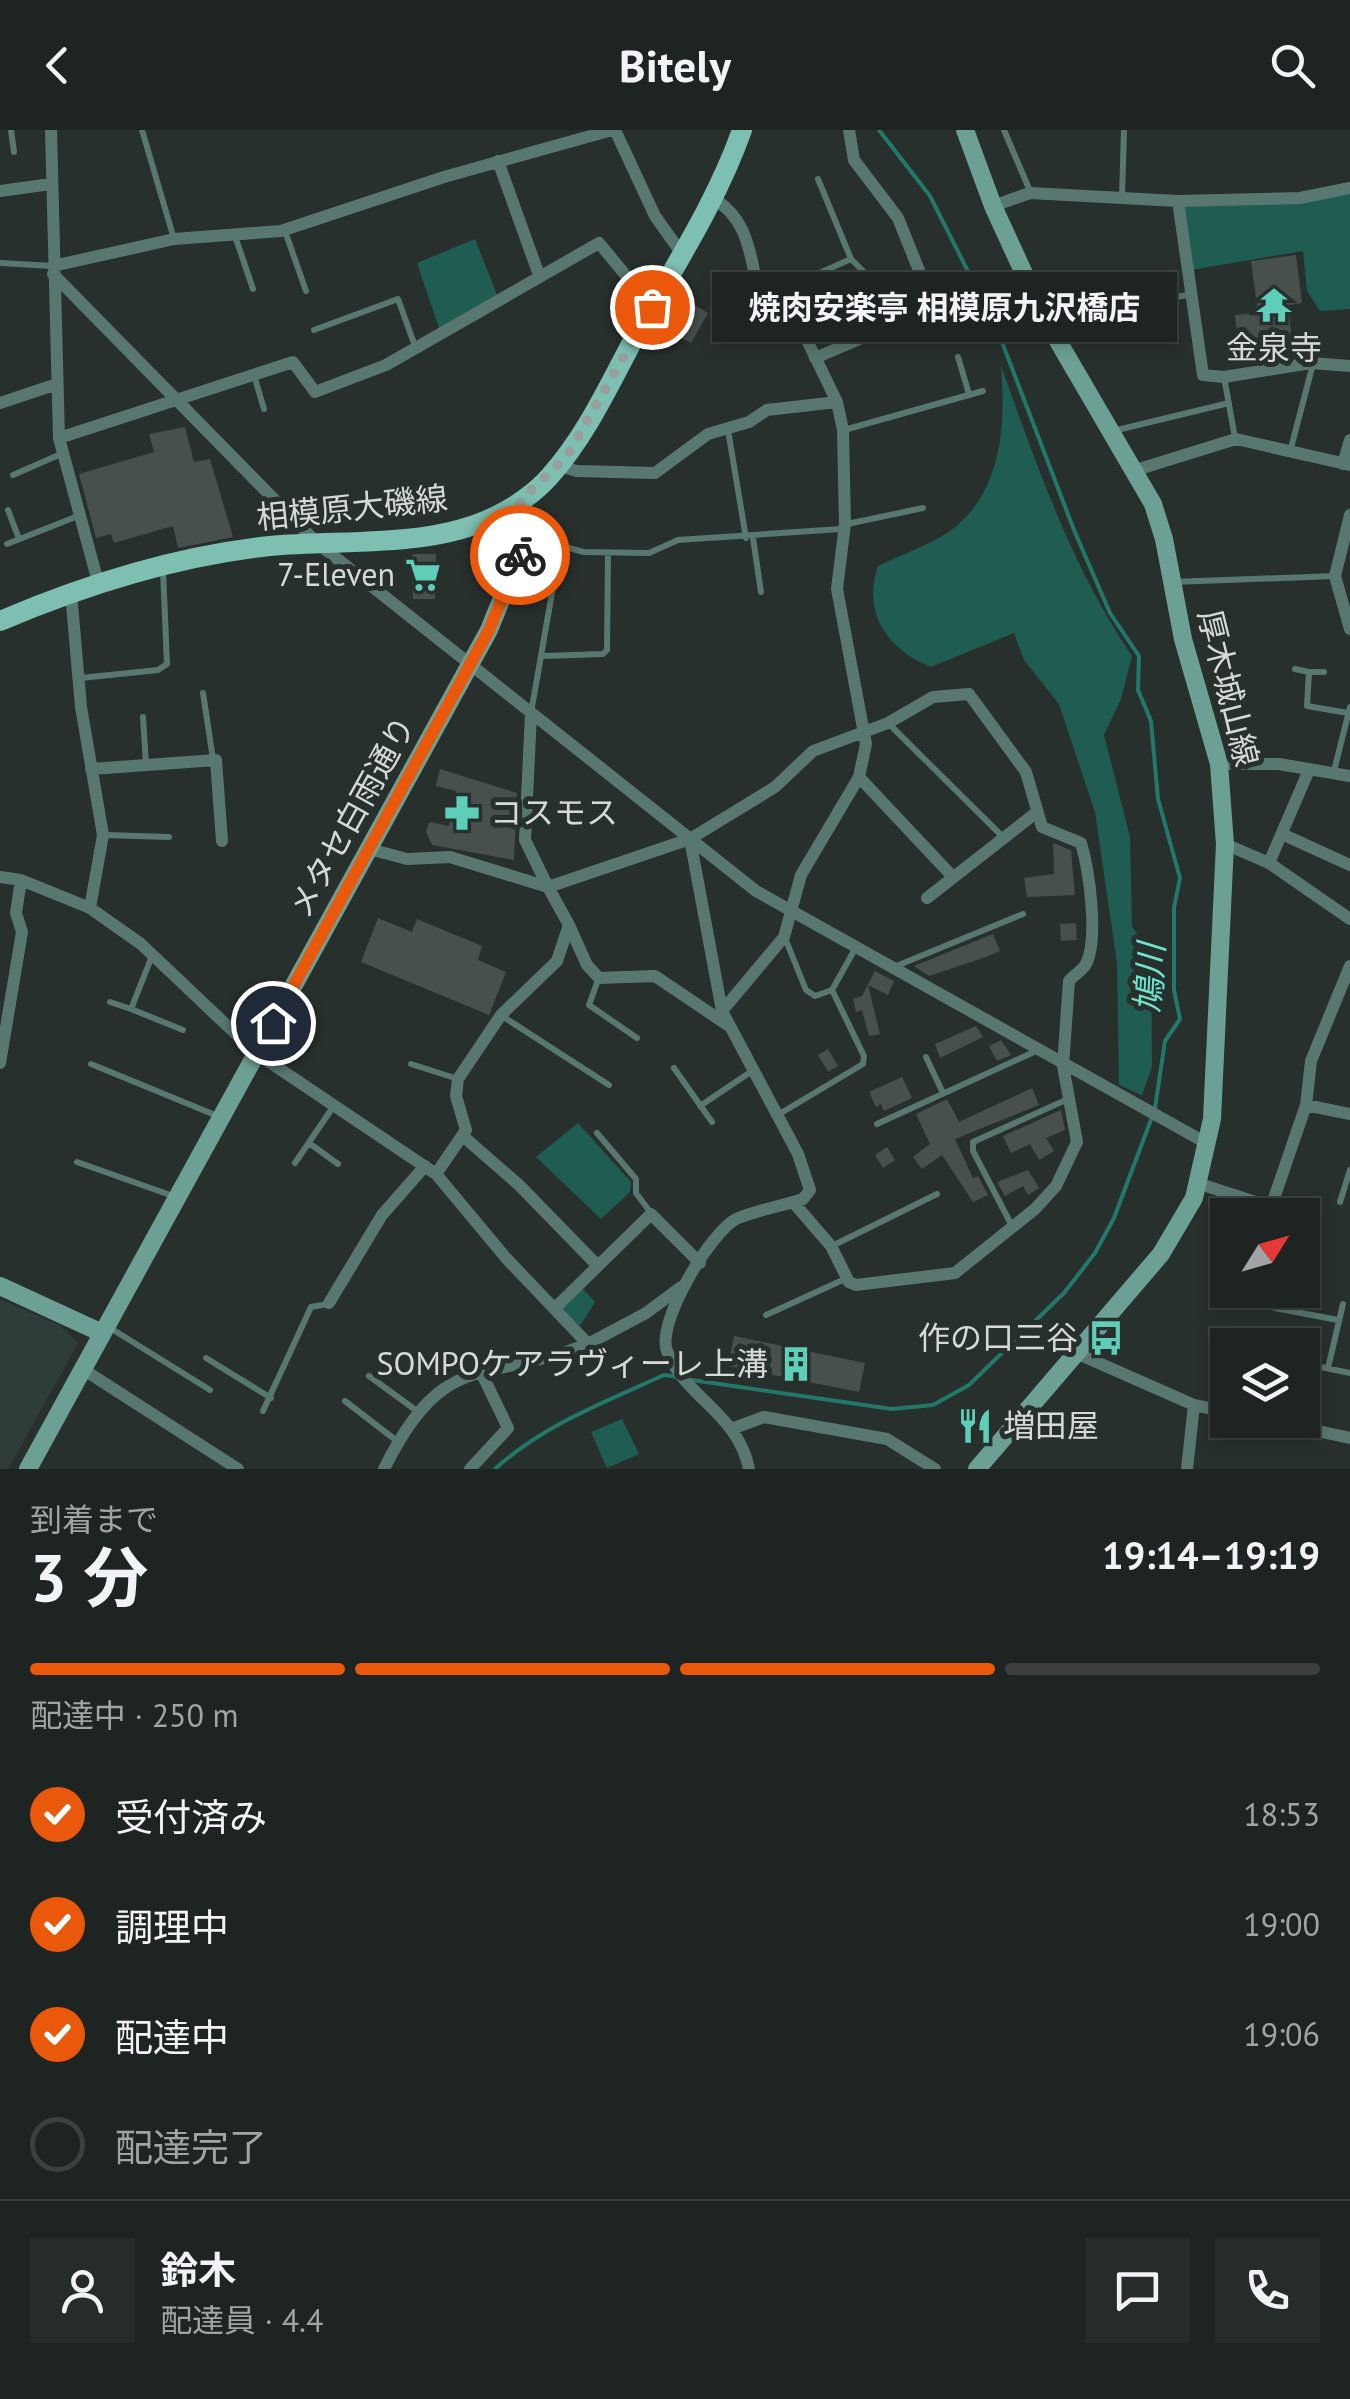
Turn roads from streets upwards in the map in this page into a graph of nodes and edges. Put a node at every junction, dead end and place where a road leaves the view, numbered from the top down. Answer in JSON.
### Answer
{"nodes":[{"id":1,"x":51,"y":130,"type":"edge"},
{"id":2,"x":614,"y":130,"type":"edge"},
{"id":3,"x":742,"y":130,"type":"edge"},
{"id":4,"x":850,"y":130,"type":"edge"},
{"id":5,"x":965,"y":130,"type":"edge"},
{"id":6,"x":498,"y":161,"type":"junction"},
{"id":7,"x":51,"y":184,"type":"junction"},
{"id":8,"x":1350,"y":188,"type":"edge"},
{"id":9,"x":0,"y":191,"type":"edge"},
{"id":10,"x":712,"y":198,"type":"junction"},
{"id":11,"x":1178,"y":201,"type":"junction"},
{"id":12,"x":993,"y":206,"type":"junction"},
{"id":13,"x":682,"y":254,"type":"junction"},
{"id":14,"x":53,"y":270,"type":"junction"},
{"id":15,"x":539,"y":276,"type":"junction"},
{"id":16,"x":652,"y":307,"type":"junction"},
{"id":17,"x":815,"y":358,"type":"junction"},
{"id":18,"x":1350,"y":366,"type":"edge"},
{"id":19,"x":54,"y":385,"type":"junction"},
{"id":20,"x":173,"y":398,"type":"junction"},
{"id":21,"x":0,"y":402,"type":"edge"},
{"id":22,"x":836,"y":402,"type":"junction"},
{"id":23,"x":59,"y":438,"type":"junction"},
{"id":24,"x":1350,"y":440,"type":"edge"},
{"id":25,"x":1347,"y":464,"type":"edge"},
{"id":26,"x":559,"y":466,"type":"junction"},
{"id":27,"x":1136,"y":470,"type":"junction"},
{"id":28,"x":520,"y":501,"type":"junction"},
{"id":29,"x":1350,"y":515,"type":"edge"},
{"id":30,"x":316,"y":542,"type":"junction"},
{"id":31,"x":98,"y":582,"type":"junction"},
{"id":32,"x":72,"y":593,"type":"junction"},
{"id":33,"x":0,"y":621,"type":"edge"},
{"id":34,"x":1350,"y":630,"type":"edge"},
{"id":35,"x":470,"y":665,"type":"junction"},
{"id":36,"x":531,"y":713,"type":"junction"},
{"id":37,"x":866,"y":732,"type":"junction"},
{"id":38,"x":1219,"y":764,"type":"junction"},
{"id":39,"x":91,"y":768,"type":"junction"},
{"id":40,"x":1309,"y":770,"type":"junction"},
{"id":41,"x":1350,"y":776,"type":"edge"},
{"id":42,"x":859,"y":777,"type":"junction"},
{"id":43,"x":1037,"y":812,"type":"junction"},
{"id":44,"x":1282,"y":834,"type":"junction"},
{"id":45,"x":690,"y":839,"type":"junction"},
{"id":46,"x":222,"y":841,"type":"dead end"},
{"id":47,"x":1225,"y":844,"type":"junction"},
{"id":48,"x":369,"y":848,"type":"junction"},
{"id":49,"x":1269,"y":862,"type":"junction"},
{"id":50,"x":1350,"y":865,"type":"edge"},
{"id":51,"x":952,"y":876,"type":"junction"},
{"id":52,"x":0,"y":877,"type":"edge"},
{"id":53,"x":20,"y":880,"type":"junction"},
{"id":54,"x":548,"y":887,"type":"junction"},
{"id":55,"x":927,"y":898,"type":"dead end"},
{"id":56,"x":90,"y":908,"type":"junction"},
{"id":57,"x":791,"y":911,"type":"junction"},
{"id":58,"x":1350,"y":919,"type":"edge"},
{"id":59,"x":569,"y":925,"type":"junction"},
{"id":60,"x":1350,"y":966,"type":"edge"},
{"id":61,"x":722,"y":1011,"type":"junction"},
{"id":62,"x":731,"y":1027,"type":"junction"},
{"id":63,"x":256,"y":1053,"type":"junction"},
{"id":64,"x":0,"y":1063,"type":"edge"},
{"id":65,"x":1063,"y":1066,"type":"junction"},
{"id":66,"x":1306,"y":1104,"type":"junction"},
{"id":67,"x":1350,"y":1114,"type":"edge"},
{"id":68,"x":464,"y":1137,"type":"junction"},
{"id":69,"x":1208,"y":1144,"type":"junction"},
{"id":70,"x":431,"y":1170,"type":"junction"},
{"id":71,"x":1200,"y":1184,"type":"junction"},
{"id":72,"x":793,"y":1202,"type":"junction"},
{"id":73,"x":700,"y":1264,"type":"junction"},
{"id":74,"x":597,"y":1265,"type":"junction"},
{"id":75,"x":0,"y":1286,"type":"edge"},
{"id":76,"x":682,"y":1287,"type":"junction"},
{"id":77,"x":329,"y":1303,"type":"road end"},
{"id":78,"x":555,"y":1308,"type":"junction"},
{"id":79,"x":104,"y":1329,"type":"junction"},
{"id":80,"x":588,"y":1344,"type":"junction"},
{"id":81,"x":1076,"y":1353,"type":"junction"},
{"id":82,"x":82,"y":1368,"type":"junction"},
{"id":83,"x":480,"y":1370,"type":"junction"},
{"id":84,"x":1194,"y":1405,"type":"junction"},
{"id":85,"x":1210,"y":1408,"type":"edge"},
{"id":86,"x":734,"y":1428,"type":"junction"},
{"id":87,"x":1320,"y":1432,"type":"edge"},
{"id":88,"x":1350,"y":1438,"type":"edge"},
{"id":89,"x":28,"y":1469,"type":"edge"},
{"id":90,"x":238,"y":1469,"type":"edge"},
{"id":91,"x":384,"y":1469,"type":"edge"},
{"id":92,"x":470,"y":1469,"type":"edge"},
{"id":93,"x":749,"y":1469,"type":"edge"},
{"id":94,"x":935,"y":1469,"type":"edge"},
{"id":95,"x":977,"y":1469,"type":"edge"},
{"id":96,"x":1187,"y":1469,"type":"edge"}],
"edges":[{"from":1,"to":7,"type":"street"},
{"from":2,"to":6,"type":"street"},
{"from":2,"to":13,"type":"street"},
{"from":3,"to":10,"type":"main road","name":"相模原大磯線"},
{"from":4,"to":17,"type":"street"},
{"from":5,"to":12,"type":"main road","name":"厚木城山線"},
{"from":6,"to":14,"type":"street"},
{"from":6,"to":15,"type":"street"},
{"from":7,"to":9,"type":"street"},
{"from":7,"to":14,"type":"street"},
{"from":8,"to":11,"type":"street"},
{"from":10,"to":13,"type":"main road","name":"相模原大磯線"},
{"from":10,"to":17,"type":"street"},
{"from":11,"to":12,"type":"street"},
{"from":11,"to":18,"type":"street"},
{"from":12,"to":27,"type":"main road","name":"厚木城山線"},
{"from":13,"to":16,"type":"main road","name":"相模原大磯線"},
{"from":14,"to":19,"type":"street"},
{"from":14,"to":20,"type":"street"},
{"from":15,"to":16,"type":"street"},
{"from":15,"to":20,"type":"street"},
{"from":16,"to":26,"type":"main road","name":"相模原大磯線"},
{"from":17,"to":22,"type":"street"},
{"from":19,"to":21,"type":"street"},
{"from":19,"to":23,"type":"street"},
{"from":20,"to":23,"type":"street"},
{"from":20,"to":30,"type":"street"},
{"from":22,"to":26,"type":"street"},
{"from":22,"to":37,"type":"street"},
{"from":23,"to":31,"type":"street"},
{"from":24,"to":25,"type":"street"},
{"from":25,"to":27,"type":"street"},
{"from":26,"to":28,"type":"main road","name":"相模原大磯線"},
{"from":27,"to":38,"type":"main road","name":"厚木城山線"},
{"from":28,"to":30,"type":"main road","name":"相模原大磯線"},
{"from":28,"to":35,"type":"main road","name":"メタセ白雨通り"},
{"from":29,"to":34,"type":"street"},
{"from":30,"to":31,"type":"main road","name":"相模原大磯線"},
{"from":30,"to":35,"type":"street"},
{"from":31,"to":32,"type":"main road","name":"相模原大磯線"},
{"from":32,"to":33,"type":"main road","name":"相模原大磯線"},
{"from":32,"to":39,"type":"street"},
{"from":35,"to":36,"type":"street"},
{"from":35,"to":48,"type":"main road","name":"メタセ白雨通り"},
{"from":36,"to":45,"type":"street"},
{"from":36,"to":54,"type":"street"},
{"from":37,"to":42,"type":"street"},
{"from":37,"to":43,"type":"street"},
{"from":37,"to":45,"type":"street"},
{"from":38,"to":40,"type":"street"},
{"from":38,"to":47,"type":"main road","name":"厚木城山線"},
{"from":39,"to":46,"type":"street"},
{"from":39,"to":56,"type":"street"},
{"from":40,"to":41,"type":"street"},
{"from":40,"to":44,"type":"street"},
{"from":42,"to":51,"type":"street"},
{"from":42,"to":57,"type":"street"},
{"from":43,"to":51,"type":"street"},
{"from":43,"to":65,"type":"street"},
{"from":44,"to":49,"type":"street"},
{"from":44,"to":50,"type":"street"},
{"from":45,"to":54,"type":"street"},
{"from":45,"to":57,"type":"street"},
{"from":45,"to":61,"type":"street"},
{"from":47,"to":49,"type":"street"},
{"from":47,"to":69,"type":"main road","name":"厚木城山線"},
{"from":48,"to":54,"type":"street"},
{"from":48,"to":63,"type":"main road","name":"メタセ白雨通り"},
{"from":49,"to":58,"type":"street"},
{"from":51,"to":55,"type":"street"},
{"from":52,"to":53,"type":"street"},
{"from":53,"to":56,"type":"street"},
{"from":53,"to":64,"type":"street"},
{"from":54,"to":59,"type":"street"},
{"from":56,"to":63,"type":"street"},
{"from":57,"to":61,"type":"street"},
{"from":57,"to":65,"type":"street"},
{"from":59,"to":62,"type":"street"},
{"from":59,"to":68,"type":"street"},
{"from":60,"to":66,"type":"street"},
{"from":61,"to":62,"type":"street"},
{"from":62,"to":72,"type":"street"},
{"from":63,"to":70,"type":"street"},
{"from":63,"to":79,"type":"main road","name":"メタセ白雨通り"},
{"from":65,"to":69,"type":"street"},
{"from":65,"to":72,"type":"street"},
{"from":66,"to":67,"type":"street"},
{"from":66,"to":71,"type":"street"},
{"from":68,"to":70,"type":"street"},
{"from":68,"to":74,"type":"street"},
{"from":69,"to":71,"type":"main road","name":"厚木城山線"},
{"from":70,"to":77,"type":"street"},
{"from":70,"to":78,"type":"street"},
{"from":71,"to":81,"type":"main road","name":"厚木城山線"},
{"from":72,"to":73,"type":"street"},
{"from":73,"to":74,"type":"street"},
{"from":73,"to":76,"type":"street"},
{"from":74,"to":78,"type":"street"},
{"from":75,"to":79,"type":"main road"},
{"from":76,"to":80,"type":"street"},
{"from":76,"to":86,"type":"street"},
{"from":78,"to":80,"type":"street"},
{"from":79,"to":82,"type":"main road","name":"メタセ白雨通り"},
{"from":80,"to":83,"type":"street"},
{"from":81,"to":84,"type":"street"},
{"from":81,"to":95,"type":"main road","name":"厚木城山線"},
{"from":82,"to":89,"type":"main road","name":"メタセ白雨通り"},
{"from":82,"to":90,"type":"street"},
{"from":83,"to":91,"type":"street"},
{"from":83,"to":92,"type":"street"},
{"from":84,"to":85,"type":"street"},
{"from":84,"to":96,"type":"street"},
{"from":86,"to":93,"type":"street"},
{"from":86,"to":94,"type":"street"},
{"from":87,"to":88,"type":"street"}]}
